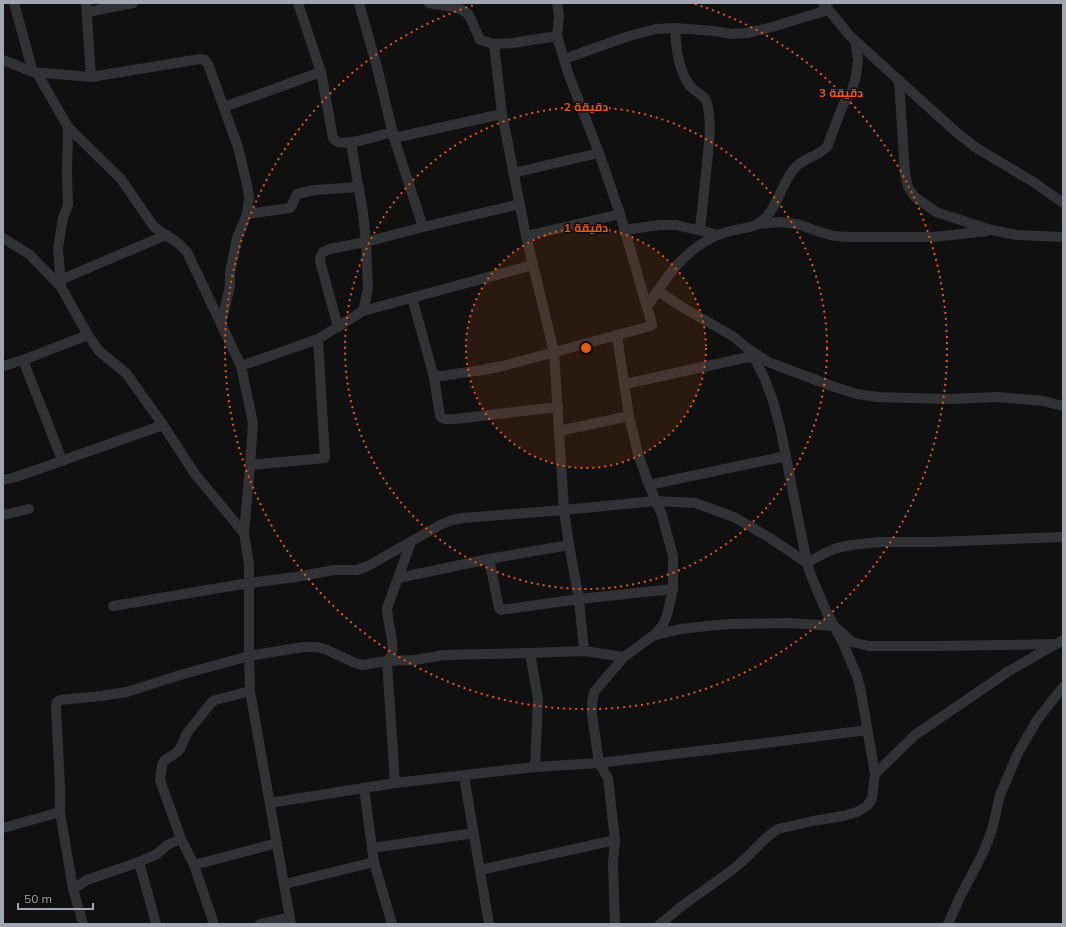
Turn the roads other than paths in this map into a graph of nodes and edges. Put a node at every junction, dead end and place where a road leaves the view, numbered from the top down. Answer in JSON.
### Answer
{"nodes":[{"id":1,"x":14,"y":3,"type":"edge"},
{"id":2,"x":133,"y":3,"type":"edge"},
{"id":3,"x":298,"y":3,"type":"edge"},
{"id":4,"x":359,"y":3,"type":"edge"},
{"id":5,"x":428,"y":3,"type":"edge"},
{"id":6,"x":557,"y":3,"type":"edge"},
{"id":7,"x":826,"y":6,"type":"edge"},
{"id":8,"x":87,"y":7,"type":"edge"},
{"id":9,"x":675,"y":28,"type":"junction"},
{"id":10,"x":558,"y":36,"type":"junction"},
{"id":11,"x":855,"y":40,"type":"junction"},
{"id":12,"x":494,"y":44,"type":"junction"},
{"id":13,"x":564,"y":59,"type":"junction"},
{"id":14,"x":3,"y":60,"type":"edge"},
{"id":15,"x":35,"y":72,"type":"junction"},
{"id":16,"x":322,"y":72,"type":"junction"},
{"id":17,"x":91,"y":77,"type":"junction"},
{"id":18,"x":899,"y":80,"type":"junction"},
{"id":19,"x":224,"y":107,"type":"junction"},
{"id":20,"x":502,"y":114,"type":"junction"},
{"id":21,"x":68,"y":127,"type":"junction"},
{"id":22,"x":394,"y":135,"type":"junction"},
{"id":23,"x":351,"y":143,"type":"junction"},
{"id":24,"x":599,"y":153,"type":"junction"},
{"id":25,"x":513,"y":173,"type":"junction"},
{"id":26,"x":359,"y":187,"type":"junction"},
{"id":27,"x":1063,"y":202,"type":"edge"},
{"id":28,"x":520,"y":204,"type":"junction"},
{"id":29,"x":247,"y":214,"type":"junction"},
{"id":30,"x":620,"y":214,"type":"junction"},
{"id":31,"x":759,"y":224,"type":"junction"},
{"id":32,"x":423,"y":227,"type":"junction"},
{"id":33,"x":624,"y":230,"type":"junction"},
{"id":34,"x":700,"y":230,"type":"junction"},
{"id":35,"x":991,"y":230,"type":"junction"},
{"id":36,"x":166,"y":235,"type":"junction"},
{"id":37,"x":719,"y":235,"type":"junction"},
{"id":38,"x":526,"y":236,"type":"junction"},
{"id":39,"x":1063,"y":237,"type":"edge"},
{"id":40,"x":3,"y":238,"type":"edge"},
{"id":41,"x":366,"y":242,"type":"junction"},
{"id":42,"x":533,"y":265,"type":"junction"},
{"id":43,"x":61,"y":283,"type":"junction"},
{"id":44,"x":658,"y":291,"type":"junction"},
{"id":45,"x":412,"y":298,"type":"junction"},
{"id":46,"x":647,"y":307,"type":"junction"},
{"id":47,"x":363,"y":311,"type":"junction"},
{"id":48,"x":221,"y":324,"type":"junction"},
{"id":49,"x":338,"y":327,"type":"junction"},
{"id":50,"x":88,"y":335,"type":"junction"},
{"id":51,"x":617,"y":335,"type":"junction"},
{"id":52,"x":318,"y":339,"type":"junction"},
{"id":53,"x":554,"y":352,"type":"junction"},
{"id":54,"x":751,"y":352,"type":"junction"},
{"id":55,"x":23,"y":360,"type":"junction"},
{"id":56,"x":3,"y":366,"type":"edge"},
{"id":57,"x":241,"y":366,"type":"junction"},
{"id":58,"x":434,"y":377,"type":"junction"},
{"id":59,"x":625,"y":384,"type":"junction"},
{"id":60,"x":1063,"y":406,"type":"edge"},
{"id":61,"x":558,"y":407,"type":"junction"},
{"id":62,"x":629,"y":416,"type":"junction"},
{"id":63,"x":163,"y":425,"type":"junction"},
{"id":64,"x":559,"y":431,"type":"junction"},
{"id":65,"x":786,"y":456,"type":"junction"},
{"id":66,"x":62,"y":460,"type":"junction"},
{"id":67,"x":250,"y":465,"type":"junction"},
{"id":68,"x":3,"y":480,"type":"edge"},
{"id":69,"x":649,"y":485,"type":"junction"},
{"id":70,"x":655,"y":501,"type":"junction"},
{"id":71,"x":29,"y":509,"type":"dead end"},
{"id":72,"x":564,"y":510,"type":"junction"},
{"id":73,"x":3,"y":515,"type":"edge"},
{"id":74,"x":244,"y":533,"type":"junction"},
{"id":75,"x":1063,"y":537,"type":"edge"},
{"id":76,"x":410,"y":542,"type":"junction"},
{"id":77,"x":569,"y":545,"type":"junction"},
{"id":78,"x":489,"y":559,"type":"junction"},
{"id":79,"x":807,"y":563,"type":"junction"},
{"id":80,"x":398,"y":578,"type":"junction"},
{"id":81,"x":249,"y":583,"type":"junction"},
{"id":82,"x":673,"y":589,"type":"junction"},
{"id":83,"x":579,"y":599,"type":"junction"},
{"id":84,"x":113,"y":606,"type":"dead end"},
{"id":85,"x":834,"y":626,"type":"junction"},
{"id":86,"x":654,"y":635,"type":"junction"},
{"id":87,"x":1060,"y":642,"type":"edge"},
{"id":88,"x":584,"y":651,"type":"junction"},
{"id":89,"x":530,"y":653,"type":"junction"},
{"id":90,"x":249,"y":656,"type":"junction"},
{"id":91,"x":624,"y":657,"type":"junction"},
{"id":92,"x":387,"y":662,"type":"junction"},
{"id":93,"x":1063,"y":687,"type":"edge"},
{"id":94,"x":250,"y":691,"type":"junction"},
{"id":95,"x":867,"y":730,"type":"junction"},
{"id":96,"x":599,"y":763,"type":"junction"},
{"id":97,"x":535,"y":768,"type":"junction"},
{"id":98,"x":875,"y":774,"type":"junction"},
{"id":99,"x":464,"y":776,"type":"junction"},
{"id":100,"x":395,"y":783,"type":"junction"},
{"id":101,"x":364,"y":788,"type":"junction"},
{"id":102,"x":270,"y":803,"type":"junction"},
{"id":103,"x":60,"y":812,"type":"junction"},
{"id":104,"x":3,"y":828,"type":"edge"},
{"id":105,"x":474,"y":833,"type":"junction"},
{"id":106,"x":181,"y":839,"type":"junction"},
{"id":107,"x":615,"y":840,"type":"junction"},
{"id":108,"x":277,"y":844,"type":"junction"},
{"id":109,"x":372,"y":848,"type":"junction"},
{"id":110,"x":139,"y":862,"type":"junction"},
{"id":111,"x":374,"y":862,"type":"junction"},
{"id":112,"x":194,"y":865,"type":"junction"},
{"id":113,"x":480,"y":870,"type":"junction"},
{"id":114,"x":284,"y":884,"type":"junction"},
{"id":115,"x":73,"y":889,"type":"junction"},
{"id":116,"x":291,"y":921,"type":"edge"},
{"id":117,"x":83,"y":924,"type":"edge"},
{"id":118,"x":156,"y":924,"type":"edge"},
{"id":119,"x":214,"y":924,"type":"edge"},
{"id":120,"x":260,"y":924,"type":"edge"},
{"id":121,"x":392,"y":924,"type":"edge"},
{"id":122,"x":489,"y":924,"type":"edge"},
{"id":123,"x":615,"y":924,"type":"edge"},
{"id":124,"x":660,"y":924,"type":"edge"},
{"id":125,"x":948,"y":924,"type":"edge"}],
"edges":[{"from":1,"to":15,"type":"street"},
{"from":2,"to":8,"type":"street"},
{"from":3,"to":16,"type":"street"},
{"from":4,"to":22,"type":"street"},
{"from":5,"to":12,"type":"street"},
{"from":6,"to":10,"type":"street"},
{"from":7,"to":9,"type":"street"},
{"from":7,"to":11,"type":"street"},
{"from":8,"to":17,"type":"street"},
{"from":9,"to":13,"type":"street"},
{"from":9,"to":34,"type":"street"},
{"from":10,"to":12,"type":"street"},
{"from":10,"to":13,"type":"street"},
{"from":11,"to":18,"type":"street"},
{"from":11,"to":31,"type":"street"},
{"from":12,"to":20,"type":"street"},
{"from":13,"to":24,"type":"street"},
{"from":14,"to":15,"type":"street"},
{"from":15,"to":17,"type":"street"},
{"from":15,"to":21,"type":"street"},
{"from":16,"to":19,"type":"street"},
{"from":16,"to":23,"type":"street"},
{"from":17,"to":19,"type":"street"},
{"from":18,"to":27,"type":"street"},
{"from":18,"to":35,"type":"street"},
{"from":19,"to":29,"type":"street"},
{"from":20,"to":22,"type":"street"},
{"from":20,"to":25,"type":"street"},
{"from":21,"to":36,"type":"street"},
{"from":21,"to":43,"type":"street"},
{"from":22,"to":23,"type":"street"},
{"from":22,"to":32,"type":"street"},
{"from":23,"to":26,"type":"street"},
{"from":24,"to":25,"type":"street"},
{"from":24,"to":30,"type":"street"},
{"from":25,"to":28,"type":"street"},
{"from":26,"to":29,"type":"street"},
{"from":26,"to":41,"type":"street"},
{"from":28,"to":32,"type":"street"},
{"from":28,"to":38,"type":"street"},
{"from":29,"to":48,"type":"street"},
{"from":30,"to":33,"type":"street"},
{"from":30,"to":38,"type":"street"},
{"from":31,"to":35,"type":"street"},
{"from":31,"to":37,"type":"street"},
{"from":32,"to":41,"type":"street"},
{"from":33,"to":34,"type":"street"},
{"from":33,"to":46,"type":"street"},
{"from":34,"to":37,"type":"street"},
{"from":35,"to":39,"type":"street"},
{"from":36,"to":43,"type":"street"},
{"from":36,"to":48,"type":"street"},
{"from":37,"to":44,"type":"street"},
{"from":38,"to":42,"type":"street"},
{"from":40,"to":43,"type":"street"},
{"from":41,"to":47,"type":"street"},
{"from":41,"to":49,"type":"street"},
{"from":42,"to":45,"type":"street"},
{"from":42,"to":53,"type":"street"},
{"from":43,"to":50,"type":"street"},
{"from":44,"to":46,"type":"street"},
{"from":44,"to":54,"type":"street"},
{"from":45,"to":47,"type":"street"},
{"from":45,"to":58,"type":"street"},
{"from":46,"to":51,"type":"street"},
{"from":47,"to":49,"type":"street"},
{"from":48,"to":57,"type":"street"},
{"from":49,"to":52,"type":"street"},
{"from":50,"to":55,"type":"street"},
{"from":50,"to":63,"type":"street"},
{"from":51,"to":53,"type":"street"},
{"from":51,"to":59,"type":"street"},
{"from":52,"to":57,"type":"street"},
{"from":52,"to":67,"type":"street"},
{"from":53,"to":58,"type":"street"},
{"from":53,"to":61,"type":"street"},
{"from":54,"to":59,"type":"street"},
{"from":54,"to":60,"type":"street"},
{"from":54,"to":65,"type":"street"},
{"from":55,"to":56,"type":"street"},
{"from":55,"to":66,"type":"street"},
{"from":57,"to":67,"type":"street"},
{"from":58,"to":61,"type":"street"},
{"from":59,"to":62,"type":"street"},
{"from":61,"to":64,"type":"street"},
{"from":62,"to":64,"type":"street"},
{"from":62,"to":69,"type":"street"},
{"from":63,"to":66,"type":"street"},
{"from":63,"to":74,"type":"street"},
{"from":64,"to":72,"type":"street"},
{"from":65,"to":69,"type":"street"},
{"from":65,"to":79,"type":"street"},
{"from":66,"to":68,"type":"street"},
{"from":67,"to":74,"type":"street"},
{"from":69,"to":70,"type":"street"},
{"from":70,"to":72,"type":"street"},
{"from":70,"to":79,"type":"street"},
{"from":70,"to":82,"type":"street"},
{"from":71,"to":73,"type":"street"},
{"from":72,"to":76,"type":"street"},
{"from":72,"to":77,"type":"street"},
{"from":74,"to":81,"type":"street"},
{"from":75,"to":79,"type":"street"},
{"from":76,"to":80,"type":"street"},
{"from":76,"to":81,"type":"street"},
{"from":77,"to":78,"type":"street"},
{"from":77,"to":83,"type":"street"},
{"from":78,"to":80,"type":"street"},
{"from":78,"to":83,"type":"street"},
{"from":79,"to":85,"type":"street"},
{"from":80,"to":92,"type":"street"},
{"from":81,"to":84,"type":"street"},
{"from":81,"to":90,"type":"street"},
{"from":82,"to":83,"type":"street"},
{"from":82,"to":86,"type":"street"},
{"from":83,"to":88,"type":"street"},
{"from":85,"to":86,"type":"street"},
{"from":85,"to":87,"type":"street"},
{"from":85,"to":95,"type":"street"},
{"from":86,"to":91,"type":"street"},
{"from":87,"to":98,"type":"street"},
{"from":88,"to":89,"type":"street"},
{"from":88,"to":91,"type":"street"},
{"from":89,"to":92,"type":"street"},
{"from":89,"to":97,"type":"street"},
{"from":90,"to":92,"type":"street"},
{"from":90,"to":94,"type":"street"},
{"from":90,"to":103,"type":"street"},
{"from":91,"to":96,"type":"street"},
{"from":92,"to":100,"type":"street"},
{"from":93,"to":125,"type":"street"},
{"from":94,"to":102,"type":"street"},
{"from":94,"to":106,"type":"street"},
{"from":95,"to":96,"type":"street"},
{"from":95,"to":98,"type":"street"},
{"from":96,"to":97,"type":"street"},
{"from":96,"to":107,"type":"street"},
{"from":97,"to":99,"type":"street"},
{"from":98,"to":124,"type":"street"},
{"from":99,"to":100,"type":"street"},
{"from":99,"to":105,"type":"street"},
{"from":100,"to":101,"type":"street"},
{"from":101,"to":102,"type":"street"},
{"from":101,"to":109,"type":"street"},
{"from":102,"to":108,"type":"street"},
{"from":103,"to":104,"type":"street"},
{"from":103,"to":115,"type":"street"},
{"from":105,"to":109,"type":"street"},
{"from":105,"to":113,"type":"street"},
{"from":106,"to":110,"type":"street"},
{"from":106,"to":112,"type":"street"},
{"from":107,"to":113,"type":"street"},
{"from":107,"to":123,"type":"street"},
{"from":108,"to":112,"type":"street"},
{"from":108,"to":114,"type":"street"},
{"from":109,"to":111,"type":"street"},
{"from":110,"to":115,"type":"street"},
{"from":110,"to":118,"type":"street"},
{"from":111,"to":114,"type":"street"},
{"from":111,"to":121,"type":"street"},
{"from":112,"to":119,"type":"street"},
{"from":113,"to":122,"type":"street"},
{"from":114,"to":116,"type":"street"},
{"from":115,"to":117,"type":"street"},
{"from":116,"to":120,"type":"street"}]}
